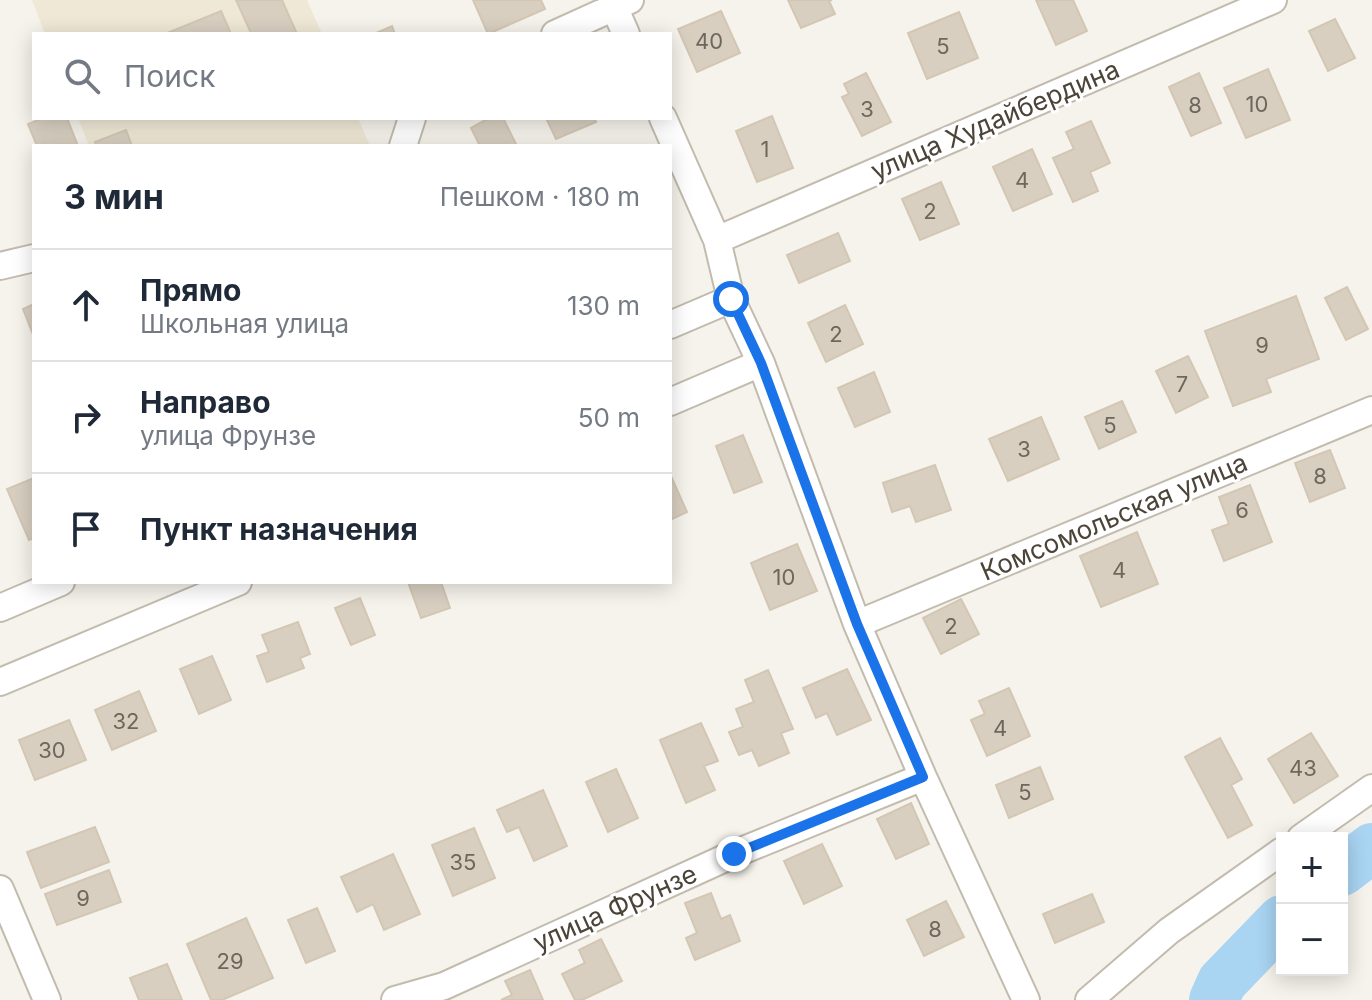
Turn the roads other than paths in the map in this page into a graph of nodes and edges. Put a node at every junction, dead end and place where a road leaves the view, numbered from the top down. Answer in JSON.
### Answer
{"nodes":[{"id":1,"x":1273,"y":0,"type":"edge"},
{"id":2,"x":618,"y":2,"type":"edge"},
{"id":3,"x":559,"y":32,"type":"edge"},
{"id":4,"x":626,"y":32,"type":"edge"},
{"id":5,"x":411,"y":120,"type":"edge"},
{"id":6,"x":664,"y":120,"type":"edge"},
{"id":7,"x":404,"y":144,"type":"edge"},
{"id":8,"x":717,"y":240,"type":"junction"},
{"id":9,"x":32,"y":258,"type":"edge"},
{"id":10,"x":0,"y":266,"type":"edge"},
{"id":11,"x":731,"y":299,"type":"junction"},
{"id":12,"x":672,"y":324,"type":"edge"},
{"id":13,"x":761,"y":363,"type":"junction"},
{"id":14,"x":672,"y":401,"type":"edge"},
{"id":15,"x":1372,"y":410,"type":"edge"},
{"id":16,"x":56,"y":584,"type":"edge"},
{"id":17,"x":233,"y":584,"type":"edge"},
{"id":18,"x":0,"y":608,"type":"edge"},
{"id":19,"x":857,"y":624,"type":"junction"},
{"id":20,"x":0,"y":682,"type":"edge"},
{"id":21,"x":923,"y":777,"type":"junction"},
{"id":22,"x":1372,"y":788,"type":"edge"},
{"id":23,"x":1310,"y":832,"type":"edge"},
{"id":24,"x":1276,"y":855,"type":"edge"},
{"id":25,"x":0,"y":889,"type":"edge"},
{"id":26,"x":47,"y":1000,"type":"edge"},
{"id":27,"x":395,"y":1000,"type":"edge"},
{"id":28,"x":1026,"y":1000,"type":"edge"},
{"id":29,"x":1089,"y":1000,"type":"edge"}],
"edges":[{"from":1,"to":8,"type":"street","name":"улица Худайбердина"},
{"from":2,"to":3,"type":"street"},
{"from":2,"to":4,"type":"street"},
{"from":5,"to":7,"type":"street"},
{"from":6,"to":8,"type":"street"},
{"from":8,"to":11,"type":"street"},
{"from":9,"to":10,"type":"street"},
{"from":11,"to":12,"type":"street"},
{"from":11,"to":13,"type":"street"},
{"from":13,"to":14,"type":"street"},
{"from":13,"to":19,"type":"street"},
{"from":15,"to":19,"type":"street","name":"Комсомольская улица"},
{"from":16,"to":18,"type":"street"},
{"from":17,"to":20,"type":"street"},
{"from":19,"to":21,"type":"street"},
{"from":21,"to":27,"type":"street","name":"улица Фрунзе"},
{"from":21,"to":28,"type":"street"},
{"from":22,"to":23,"type":"street"},
{"from":24,"to":29,"type":"street"},
{"from":25,"to":26,"type":"street"}]}
